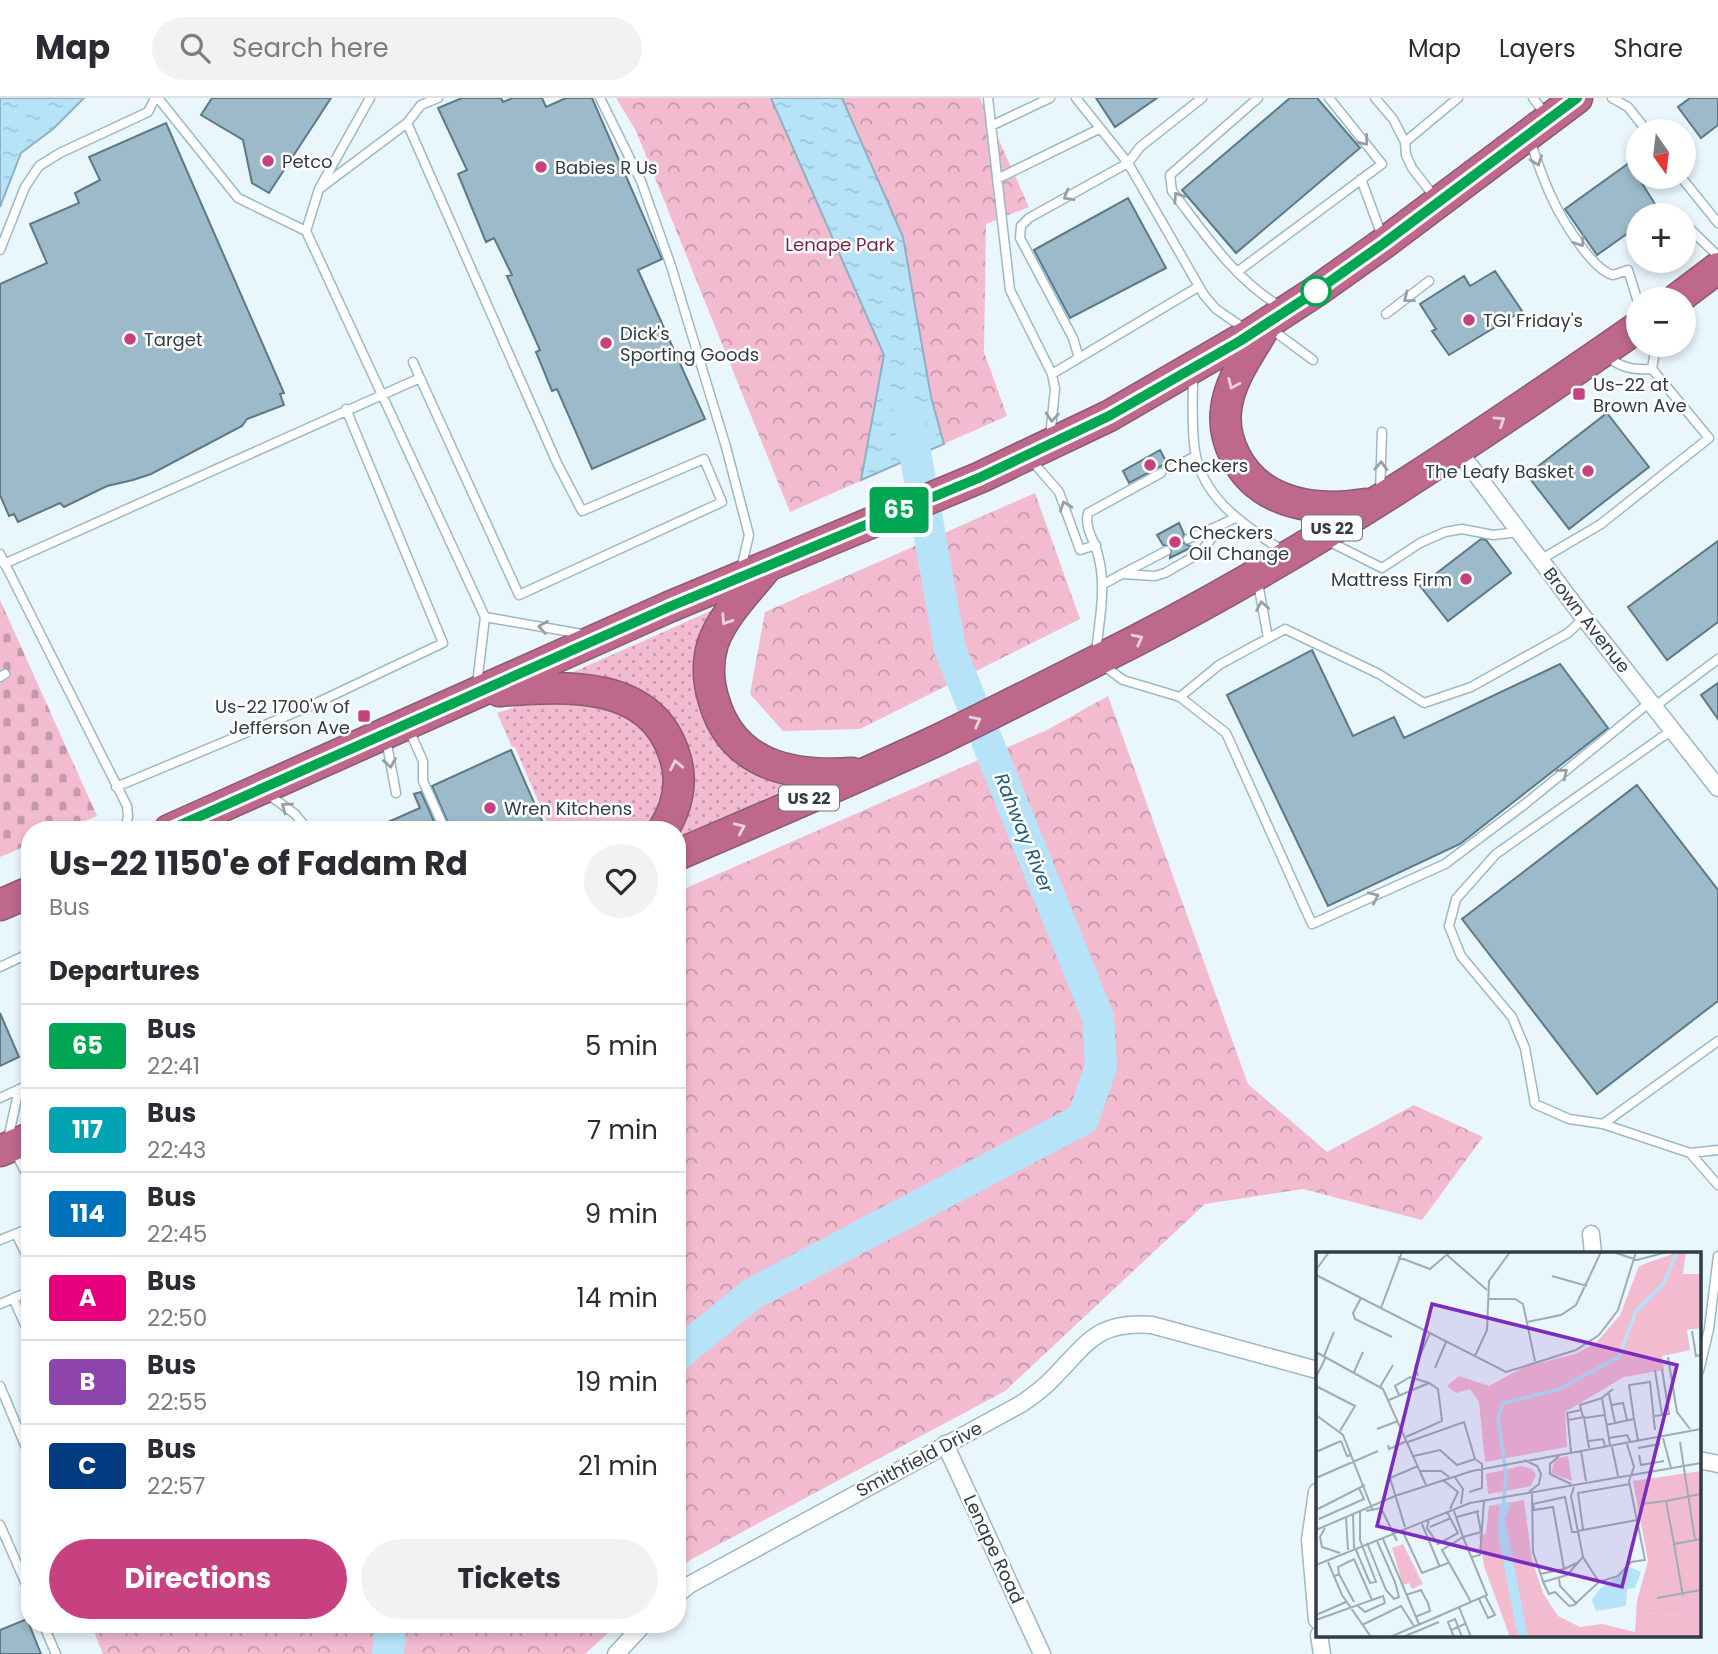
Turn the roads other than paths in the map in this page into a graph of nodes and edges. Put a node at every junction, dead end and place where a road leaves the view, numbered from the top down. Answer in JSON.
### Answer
{"nodes":[{"id":1,"x":156,"y":98,"type":"edge"},
{"id":2,"x":370,"y":98,"type":"edge"},
{"id":3,"x":438,"y":98,"type":"edge"},
{"id":4,"x":600,"y":98,"type":"edge"},
{"id":5,"x":988,"y":98,"type":"edge"},
{"id":6,"x":1050,"y":98,"type":"edge"},
{"id":7,"x":1076,"y":98,"type":"edge"},
{"id":8,"x":1202,"y":98,"type":"edge"},
{"id":9,"x":1258,"y":98,"type":"edge"},
{"id":10,"x":1329,"y":98,"type":"edge"},
{"id":11,"x":1389,"y":98,"type":"edge"},
{"id":12,"x":1458,"y":98,"type":"edge"},
{"id":13,"x":1577,"y":98,"type":"edge"},
{"id":14,"x":1612,"y":98,"type":"edge"},
{"id":15,"x":1378,"y":101,"type":"edge"},
{"id":16,"x":1537,"y":117,"type":"edge"},
{"id":17,"x":1638,"y":119,"type":"edge"},
{"id":18,"x":408,"y":123,"type":"junction"},
{"id":19,"x":991,"y":126,"type":"junction"},
{"id":20,"x":1099,"y":129,"type":"junction"},
{"id":21,"x":1405,"y":142,"type":"junction"},
{"id":22,"x":1128,"y":163,"type":"junction"},
{"id":23,"x":997,"y":179,"type":"junction"},
{"id":24,"x":1361,"y":179,"type":"junction"},
{"id":25,"x":319,"y":189,"type":"junction"},
{"id":26,"x":1691,"y":189,"type":"edge"},
{"id":27,"x":1438,"y":202,"type":"junction"},
{"id":28,"x":1718,"y":223,"type":"edge"},
{"id":29,"x":306,"y":231,"type":"junction"},
{"id":30,"x":1696,"y":235,"type":"edge"},
{"id":31,"x":1384,"y":243,"type":"junction"},
{"id":32,"x":0,"y":250,"type":"edge"},
{"id":33,"x":1718,"y":256,"type":"edge"},
{"id":34,"x":1718,"y":268,"type":"edge"},
{"id":35,"x":1237,"y":272,"type":"junction"},
{"id":36,"x":1429,"y":281,"type":"dead end"},
{"id":37,"x":1198,"y":287,"type":"junction"},
{"id":38,"x":1633,"y":287,"type":"edge"},
{"id":39,"x":1693,"y":287,"type":"edge"},
{"id":40,"x":1386,"y":314,"type":"dead end"},
{"id":41,"x":1268,"y":323,"type":"junction"},
{"id":42,"x":1626,"y":335,"type":"edge"},
{"id":43,"x":1601,"y":353,"type":"junction"},
{"id":44,"x":1654,"y":357,"type":"edge"},
{"id":45,"x":1079,"y":358,"type":"junction"},
{"id":46,"x":1313,"y":360,"type":"dead end"},
{"id":47,"x":413,"y":362,"type":"dead end"},
{"id":48,"x":1193,"y":368,"type":"junction"},
{"id":49,"x":1652,"y":369,"type":"junction"},
{"id":50,"x":1052,"y":374,"type":"junction"},
{"id":51,"x":420,"y":378,"type":"junction"},
{"id":52,"x":382,"y":393,"type":"junction"},
{"id":53,"x":346,"y":409,"type":"junction"},
{"id":54,"x":1382,"y":432,"type":"dead end"},
{"id":55,"x":1039,"y":450,"type":"junction"},
{"id":56,"x":1458,"y":450,"type":"junction"},
{"id":57,"x":1196,"y":456,"type":"junction"},
{"id":58,"x":1376,"y":501,"type":"junction"},
{"id":59,"x":1236,"y":517,"type":"junction"},
{"id":60,"x":1221,"y":526,"type":"junction"},
{"id":61,"x":1519,"y":532,"type":"junction"},
{"id":62,"x":1320,"y":536,"type":"junction"},
{"id":63,"x":1188,"y":539,"type":"dead end"},
{"id":64,"x":1096,"y":545,"type":"junction"},
{"id":65,"x":1166,"y":551,"type":"dead end"},
{"id":66,"x":0,"y":554,"type":"edge"},
{"id":67,"x":1289,"y":554,"type":"junction"},
{"id":68,"x":1540,"y":560,"type":"junction"},
{"id":69,"x":4,"y":564,"type":"junction"},
{"id":70,"x":768,"y":566,"type":"junction"},
{"id":71,"x":1122,"y":574,"type":"junction"},
{"id":72,"x":1256,"y":574,"type":"junction"},
{"id":73,"x":738,"y":578,"type":"junction"},
{"id":74,"x":1102,"y":585,"type":"junction"},
{"id":75,"x":485,"y":617,"type":"junction"},
{"id":76,"x":1584,"y":618,"type":"junction"},
{"id":77,"x":600,"y":637,"type":"junction"},
{"id":78,"x":1268,"y":638,"type":"junction"},
{"id":79,"x":1718,"y":659,"type":"edge"},
{"id":80,"x":1096,"y":660,"type":"junction"},
{"id":81,"x":477,"y":693,"type":"junction"},
{"id":82,"x":1180,"y":697,"type":"junction"},
{"id":83,"x":1652,"y":705,"type":"junction"},
{"id":84,"x":396,"y":728,"type":"junction"},
{"id":85,"x":1672,"y":730,"type":"junction"},
{"id":86,"x":867,"y":772,"type":"junction"},
{"id":87,"x":116,"y":787,"type":"junction"},
{"id":88,"x":1718,"y":788,"type":"edge"},
{"id":89,"x":260,"y":789,"type":"junction"},
{"id":90,"x":396,"y":793,"type":"dead end"},
{"id":91,"x":126,"y":821,"type":"edge"},
{"id":92,"x":194,"y":821,"type":"edge"},
{"id":93,"x":301,"y":821,"type":"edge"},
{"id":94,"x":441,"y":821,"type":"edge"},
{"id":95,"x":667,"y":821,"type":"edge"},
{"id":96,"x":686,"y":851,"type":"edge"},
{"id":97,"x":21,"y":896,"type":"edge"},
{"id":98,"x":0,"y":905,"type":"edge"},
{"id":99,"x":21,"y":957,"type":"edge"},
{"id":100,"x":0,"y":967,"type":"edge"},
{"id":101,"x":1718,"y":1041,"type":"edge"},
{"id":102,"x":19,"y":1089,"type":"joint"},
{"id":103,"x":0,"y":1098,"type":"edge"},
{"id":104,"x":1603,"y":1124,"type":"junction"},
{"id":105,"x":12,"y":1146,"type":"edge"},
{"id":106,"x":1718,"y":1150,"type":"edge"},
{"id":107,"x":1690,"y":1153,"type":"junction"},
{"id":108,"x":21,"y":1164,"type":"edge"},
{"id":109,"x":1718,"y":1185,"type":"edge"},
{"id":110,"x":21,"y":1232,"type":"edge"},
{"id":111,"x":16,"y":1234,"type":"junction"},
{"id":112,"x":1591,"y":1234,"type":"dead end"},
{"id":113,"x":0,"y":1240,"type":"edge"},
{"id":114,"x":21,"y":1244,"type":"edge"},
{"id":115,"x":1593,"y":1252,"type":"edge"},
{"id":116,"x":1718,"y":1256,"type":"edge"},
{"id":117,"x":21,"y":1295,"type":"edge"},
{"id":118,"x":13,"y":1298,"type":"junction"},
{"id":119,"x":0,"y":1304,"type":"edge"},
{"id":120,"x":21,"y":1316,"type":"edge"},
{"id":121,"x":1700,"y":1367,"type":"edge"},
{"id":122,"x":1316,"y":1370,"type":"edge"},
{"id":123,"x":0,"y":1387,"type":"edge"},
{"id":124,"x":21,"y":1436,"type":"edge"},
{"id":125,"x":945,"y":1444,"type":"junction"},
{"id":126,"x":1700,"y":1460,"type":"edge"},
{"id":127,"x":1718,"y":1464,"type":"edge"},
{"id":128,"x":1316,"y":1499,"type":"edge"},
{"id":129,"x":0,"y":1525,"type":"edge"},
{"id":130,"x":21,"y":1573,"type":"edge"},
{"id":131,"x":686,"y":1589,"type":"edge"},
{"id":132,"x":1316,"y":1609,"type":"edge"},
{"id":133,"x":47,"y":1633,"type":"edge"},
{"id":134,"x":636,"y":1633,"type":"edge"},
{"id":135,"x":1319,"y":1636,"type":"edge"},
{"id":136,"x":56,"y":1654,"type":"edge"},
{"id":137,"x":616,"y":1654,"type":"edge"},
{"id":138,"x":1042,"y":1654,"type":"edge"},
{"id":139,"x":1322,"y":1654,"type":"edge"}],
"edges":[{"from":1,"to":29,"type":"lane"},
{"from":1,"to":32,"type":"lane"},
{"from":2,"to":25,"type":"lane"},
{"from":3,"to":18,"type":"lane"},
{"from":4,"to":73,"type":"lane"},
{"from":5,"to":19,"type":"lane"},
{"from":6,"to":19,"type":"lane"},
{"from":7,"to":20,"type":"lane"},
{"from":8,"to":22,"type":"lane"},
{"from":35,"to":9,"type":"lane","one_way":true},
{"from":10,"to":24,"type":"lane","one_way":true},
{"from":11,"to":15,"type":"lane"},
{"from":12,"to":21,"type":"lane"},
{"from":13,"to":16,"type":"highway"},
{"from":14,"to":17,"type":"lane"},
{"from":15,"to":21,"type":"lane"},
{"from":16,"to":27,"type":"highway"},
{"from":16,"to":38,"type":"lane","one_way":true},
{"from":18,"to":25,"type":"lane"},
{"from":18,"to":51,"type":"lane"},
{"from":19,"to":23,"type":"lane"},
{"from":20,"to":22,"type":"lane"},
{"from":20,"to":23,"type":"lane"},
{"from":21,"to":27,"type":"lane"},
{"from":22,"to":37,"type":"lane"},
{"from":22,"to":45,"type":"lane","one_way":true},
{"from":23,"to":50,"type":"lane"},
{"from":24,"to":31,"type":"lane"},
{"from":24,"to":35,"type":"lane"},
{"from":25,"to":29,"type":"lane"},
{"from":26,"to":28,"type":"lane"},
{"from":27,"to":31,"type":"highway"},
{"from":29,"to":52,"type":"lane"},
{"from":30,"to":33,"type":"lane"},
{"from":31,"to":41,"type":"highway"},
{"from":34,"to":39,"type":"highway"},
{"from":35,"to":41,"type":"lane"},
{"from":36,"to":40,"type":"lane","one_way":true},
{"from":37,"to":41,"type":"lane"},
{"from":37,"to":45,"type":"lane"},
{"from":41,"to":46,"type":"lane"},
{"from":41,"to":48,"type":"highway"},
{"from":41,"to":58,"type":"highway","one_way":true},
{"from":42,"to":43,"type":"highway","number":"US 22"},
{"from":43,"to":49,"type":"lane"},
{"from":56,"to":43,"type":"highway","number":"US 22","one_way":true},
{"from":44,"to":49,"type":"lane"},
{"from":45,"to":50,"type":"lane"},
{"from":47,"to":51,"type":"lane"},
{"from":48,"to":55,"type":"highway"},
{"from":48,"to":57,"type":"lane"},
{"from":49,"to":68,"type":"lane"},
{"from":50,"to":55,"type":"lane","one_way":true},
{"from":51,"to":52,"type":"lane"},
{"from":52,"to":53,"type":"lane"},
{"from":52,"to":75,"type":"lane"},
{"from":53,"to":69,"type":"lane"},
{"from":53,"to":87,"type":"lane"},
{"from":58,"to":54,"type":"lane","one_way":true},
{"from":64,"to":55,"type":"lane","one_way":true},
{"from":55,"to":70,"type":"highway"},
{"from":56,"to":58,"type":"highway","number":"US 22"},
{"from":56,"to":61,"type":"street","name":"Brown Avenue"},
{"from":57,"to":59,"type":"lane"},
{"from":57,"to":64,"type":"lane"},
{"from":58,"to":62,"type":"highway","number":"US 22"},
{"from":59,"to":60,"type":"lane"},
{"from":59,"to":67,"type":"lane"},
{"from":60,"to":63,"type":"lane"},
{"from":60,"to":71,"type":"lane"},
{"from":61,"to":62,"type":"lane"},
{"from":61,"to":68,"type":"street","name":"Brown Avenue"},
{"from":62,"to":67,"type":"highway","number":"US 22"},
{"from":64,"to":74,"type":"lane"},
{"from":65,"to":71,"type":"lane"},
{"from":66,"to":69,"type":"lane"},
{"from":67,"to":72,"type":"highway","number":"US 22"},
{"from":68,"to":76,"type":"street","name":"Brown Avenue"},
{"from":69,"to":87,"type":"lane"},
{"from":70,"to":73,"type":"highway"},
{"from":70,"to":86,"type":"highway","one_way":true},
{"from":71,"to":74,"type":"lane"},
{"from":78,"to":72,"type":"lane","one_way":true},
{"from":80,"to":72,"type":"highway","number":"US 22","one_way":true},
{"from":73,"to":77,"type":"highway"},
{"from":74,"to":80,"type":"lane"},
{"from":77,"to":75,"type":"lane","one_way":true},
{"from":75,"to":81,"type":"lane"},
{"from":76,"to":78,"type":"lane"},
{"from":76,"to":83,"type":"street","name":"Brown Avenue"},
{"from":77,"to":81,"type":"highway"},
{"from":78,"to":82,"type":"lane"},
{"from":79,"to":83,"type":"lane"},
{"from":80,"to":82,"type":"lane"},
{"from":86,"to":80,"type":"highway","number":"US 22","one_way":true},
{"from":81,"to":84,"type":"highway"},
{"from":95,"to":81,"type":"highway","one_way":true},
{"from":82,"to":83,"type":"lane","one_way":true},
{"from":83,"to":85,"type":"street","name":"Brown Avenue"},
{"from":84,"to":89,"type":"highway"},
{"from":84,"to":90,"type":"lane","one_way":true},
{"from":84,"to":94,"type":"lane"},
{"from":85,"to":88,"type":"street","name":"Brown Avenue"},
{"from":85,"to":104,"type":"lane"},
{"from":96,"to":86,"type":"highway","number":"US 22","one_way":true},
{"from":87,"to":91,"type":"lane"},
{"from":89,"to":92,"type":"highway"},
{"from":93,"to":89,"type":"lane","one_way":true},
{"from":97,"to":98,"type":"highway"},
{"from":99,"to":100,"type":"lane"},
{"from":101,"to":104,"type":"lane"},
{"from":102,"to":103,"type":"lane"},
{"from":102,"to":105,"type":"lane"},
{"from":104,"to":107,"type":"lane"},
{"from":105,"to":108,"type":"lane"},
{"from":106,"to":107,"type":"lane"},
{"from":107,"to":109,"type":"lane"},
{"from":110,"to":111,"type":"lane"},
{"from":111,"to":113,"type":"lane"},
{"from":111,"to":114,"type":"lane"},
{"from":112,"to":115,"type":"street"},
{"from":116,"to":121,"type":"lane"},
{"from":117,"to":118,"type":"lane"},
{"from":118,"to":119,"type":"lane"},
{"from":118,"to":120,"type":"lane"},
{"from":122,"to":125,"type":"street","name":"Smithfield Drive"},
{"from":123,"to":124,"type":"lane"},
{"from":125,"to":131,"type":"street","name":"Smithfield Drive"},
{"from":125,"to":138,"type":"street","name":"Lenape Road"},
{"from":126,"to":127,"type":"street"},
{"from":128,"to":132,"type":"street"},
{"from":129,"to":130,"type":"lane"},
{"from":133,"to":136,"type":"lane"},
{"from":134,"to":137,"type":"street"},
{"from":135,"to":139,"type":"street"}]}
